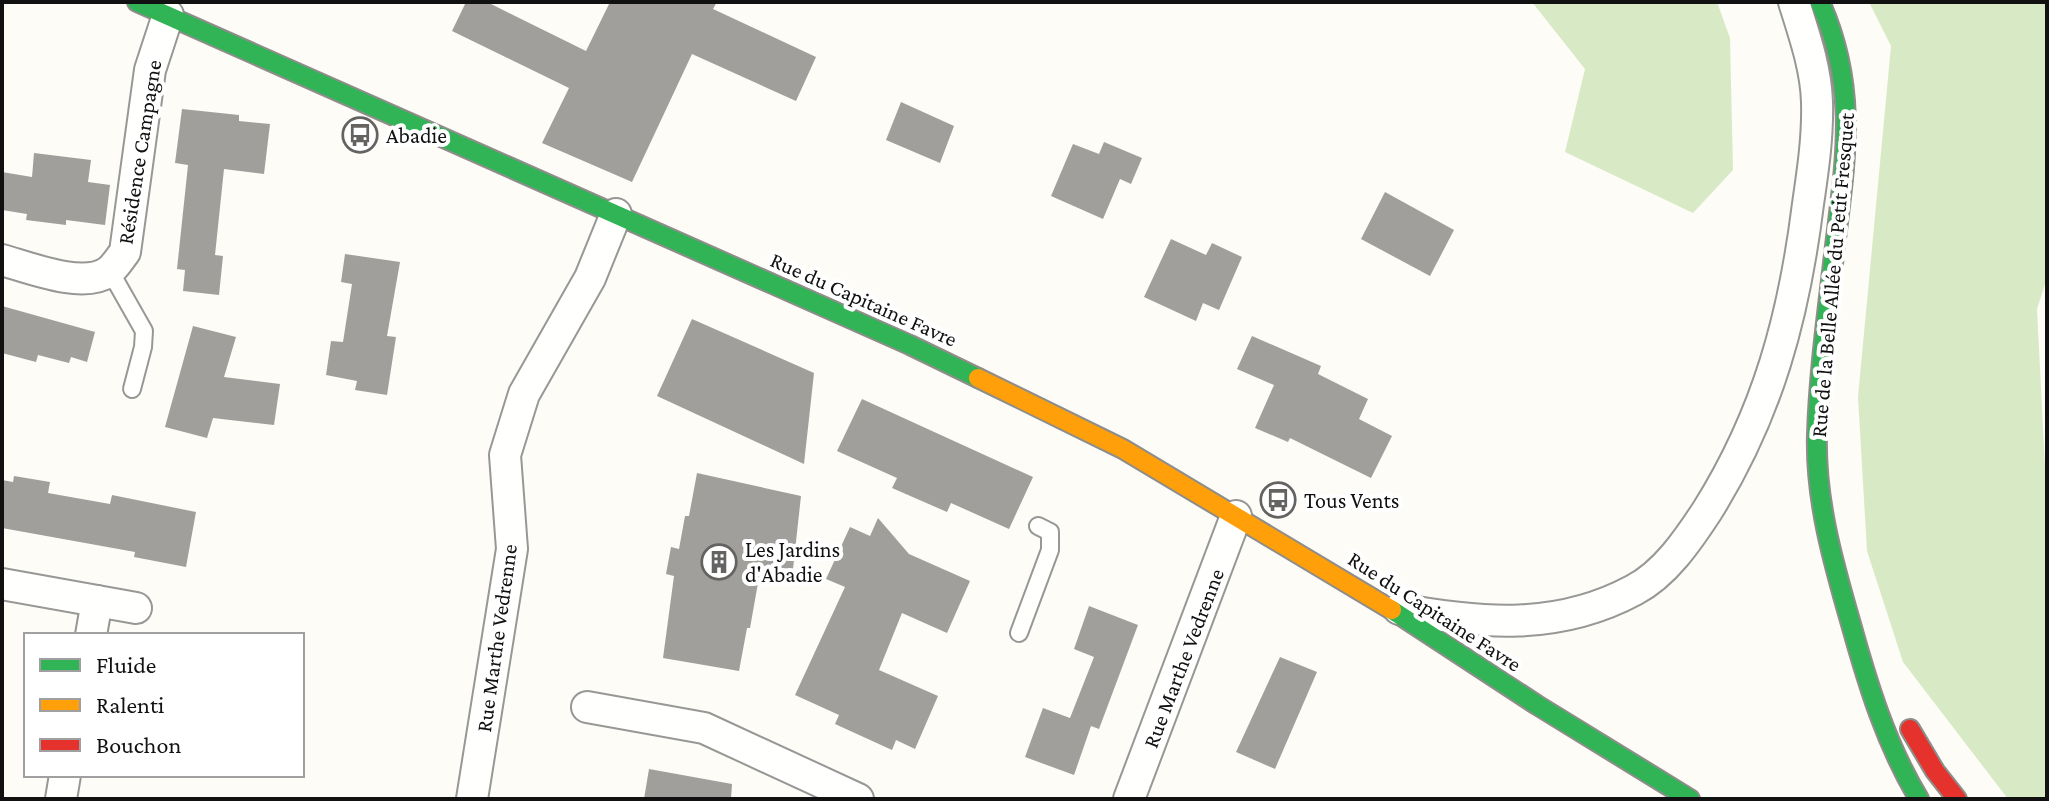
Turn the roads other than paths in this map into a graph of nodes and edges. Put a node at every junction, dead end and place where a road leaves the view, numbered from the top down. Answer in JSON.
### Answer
{"nodes":[{"id":1,"x":137,"y":2,"type":"edge"},
{"id":2,"x":1794,"y":2,"type":"edge"},
{"id":3,"x":1820,"y":2,"type":"edge"},
{"id":4,"x":168,"y":15,"type":"junction"},
{"id":5,"x":616,"y":214,"type":"junction"},
{"id":6,"x":2,"y":260,"type":"edge"},
{"id":7,"x":110,"y":271,"type":"junction"},
{"id":8,"x":132,"y":389,"type":"dead end"},
{"id":9,"x":1236,"y":516,"type":"junction"},
{"id":10,"x":1038,"y":526,"type":"dead end"},
{"id":11,"x":2,"y":584,"type":"edge"},
{"id":12,"x":97,"y":601,"type":"junction"},
{"id":13,"x":1385,"y":607,"type":"junction"},
{"id":14,"x":136,"y":608,"type":"dead end"},
{"id":15,"x":91,"y":633,"type":"edge"},
{"id":16,"x":1019,"y":633,"type":"dead end"},
{"id":17,"x":1856,"y":643,"type":"junction"},
{"id":18,"x":1537,"y":705,"type":"junction"},
{"id":19,"x":587,"y":707,"type":"dead end"},
{"id":20,"x":65,"y":777,"type":"edge"},
{"id":21,"x":1712,"y":792,"type":"dead end"},
{"id":22,"x":61,"y":799,"type":"edge"},
{"id":23,"x":472,"y":799,"type":"edge"},
{"id":24,"x":858,"y":799,"type":"edge"},
{"id":25,"x":1129,"y":799,"type":"edge"},
{"id":26,"x":1690,"y":799,"type":"edge"},
{"id":27,"x":1919,"y":799,"type":"edge"},
{"id":28,"x":1957,"y":799,"type":"edge"}],
"edges":[{"from":1,"to":4,"type":"street","name":"Rue du Capitaine Favre"},
{"from":2,"to":13,"type":"street","name":"Rue de la Belle Allée du Petit Fresquet"},
{"from":3,"to":17,"type":"street","name":"Rue de la Belle Allée du Petit Fresquet"},
{"from":4,"to":5,"type":"street","name":"Rue du Capitaine Favre"},
{"from":4,"to":7,"type":"street","name":"Résidence Campagne"},
{"from":5,"to":9,"type":"street","name":"Rue du Capitaine Favre"},
{"from":5,"to":23,"type":"street","name":"Rue Marthe Vedrenne"},
{"from":6,"to":7,"type":"street","name":"Résidence Campagne"},
{"from":7,"to":8,"type":"lane"},
{"from":9,"to":13,"type":"street","name":"Rue du Capitaine Favre"},
{"from":9,"to":25,"type":"street","name":"Rue Marthe Vedrenne"},
{"from":10,"to":16,"type":"lane"},
{"from":11,"to":12,"type":"street"},
{"from":12,"to":14,"type":"street"},
{"from":12,"to":15,"type":"street"},
{"from":13,"to":18,"type":"street","name":"Rue du Capitaine Favre"},
{"from":17,"to":27,"type":"street","name":"Rue de la Belle Allée du Petit Fresquet"},
{"from":17,"to":28,"type":"street","name":"Rue de la Belle Allée du Petit Fresquet"},
{"from":18,"to":21,"type":"street","name":"Rue du Capitaine Favre"},
{"from":18,"to":26,"type":"street","name":"Rue du Capitaine Favre"},
{"from":19,"to":24,"type":"street"},
{"from":20,"to":22,"type":"street"}]}
